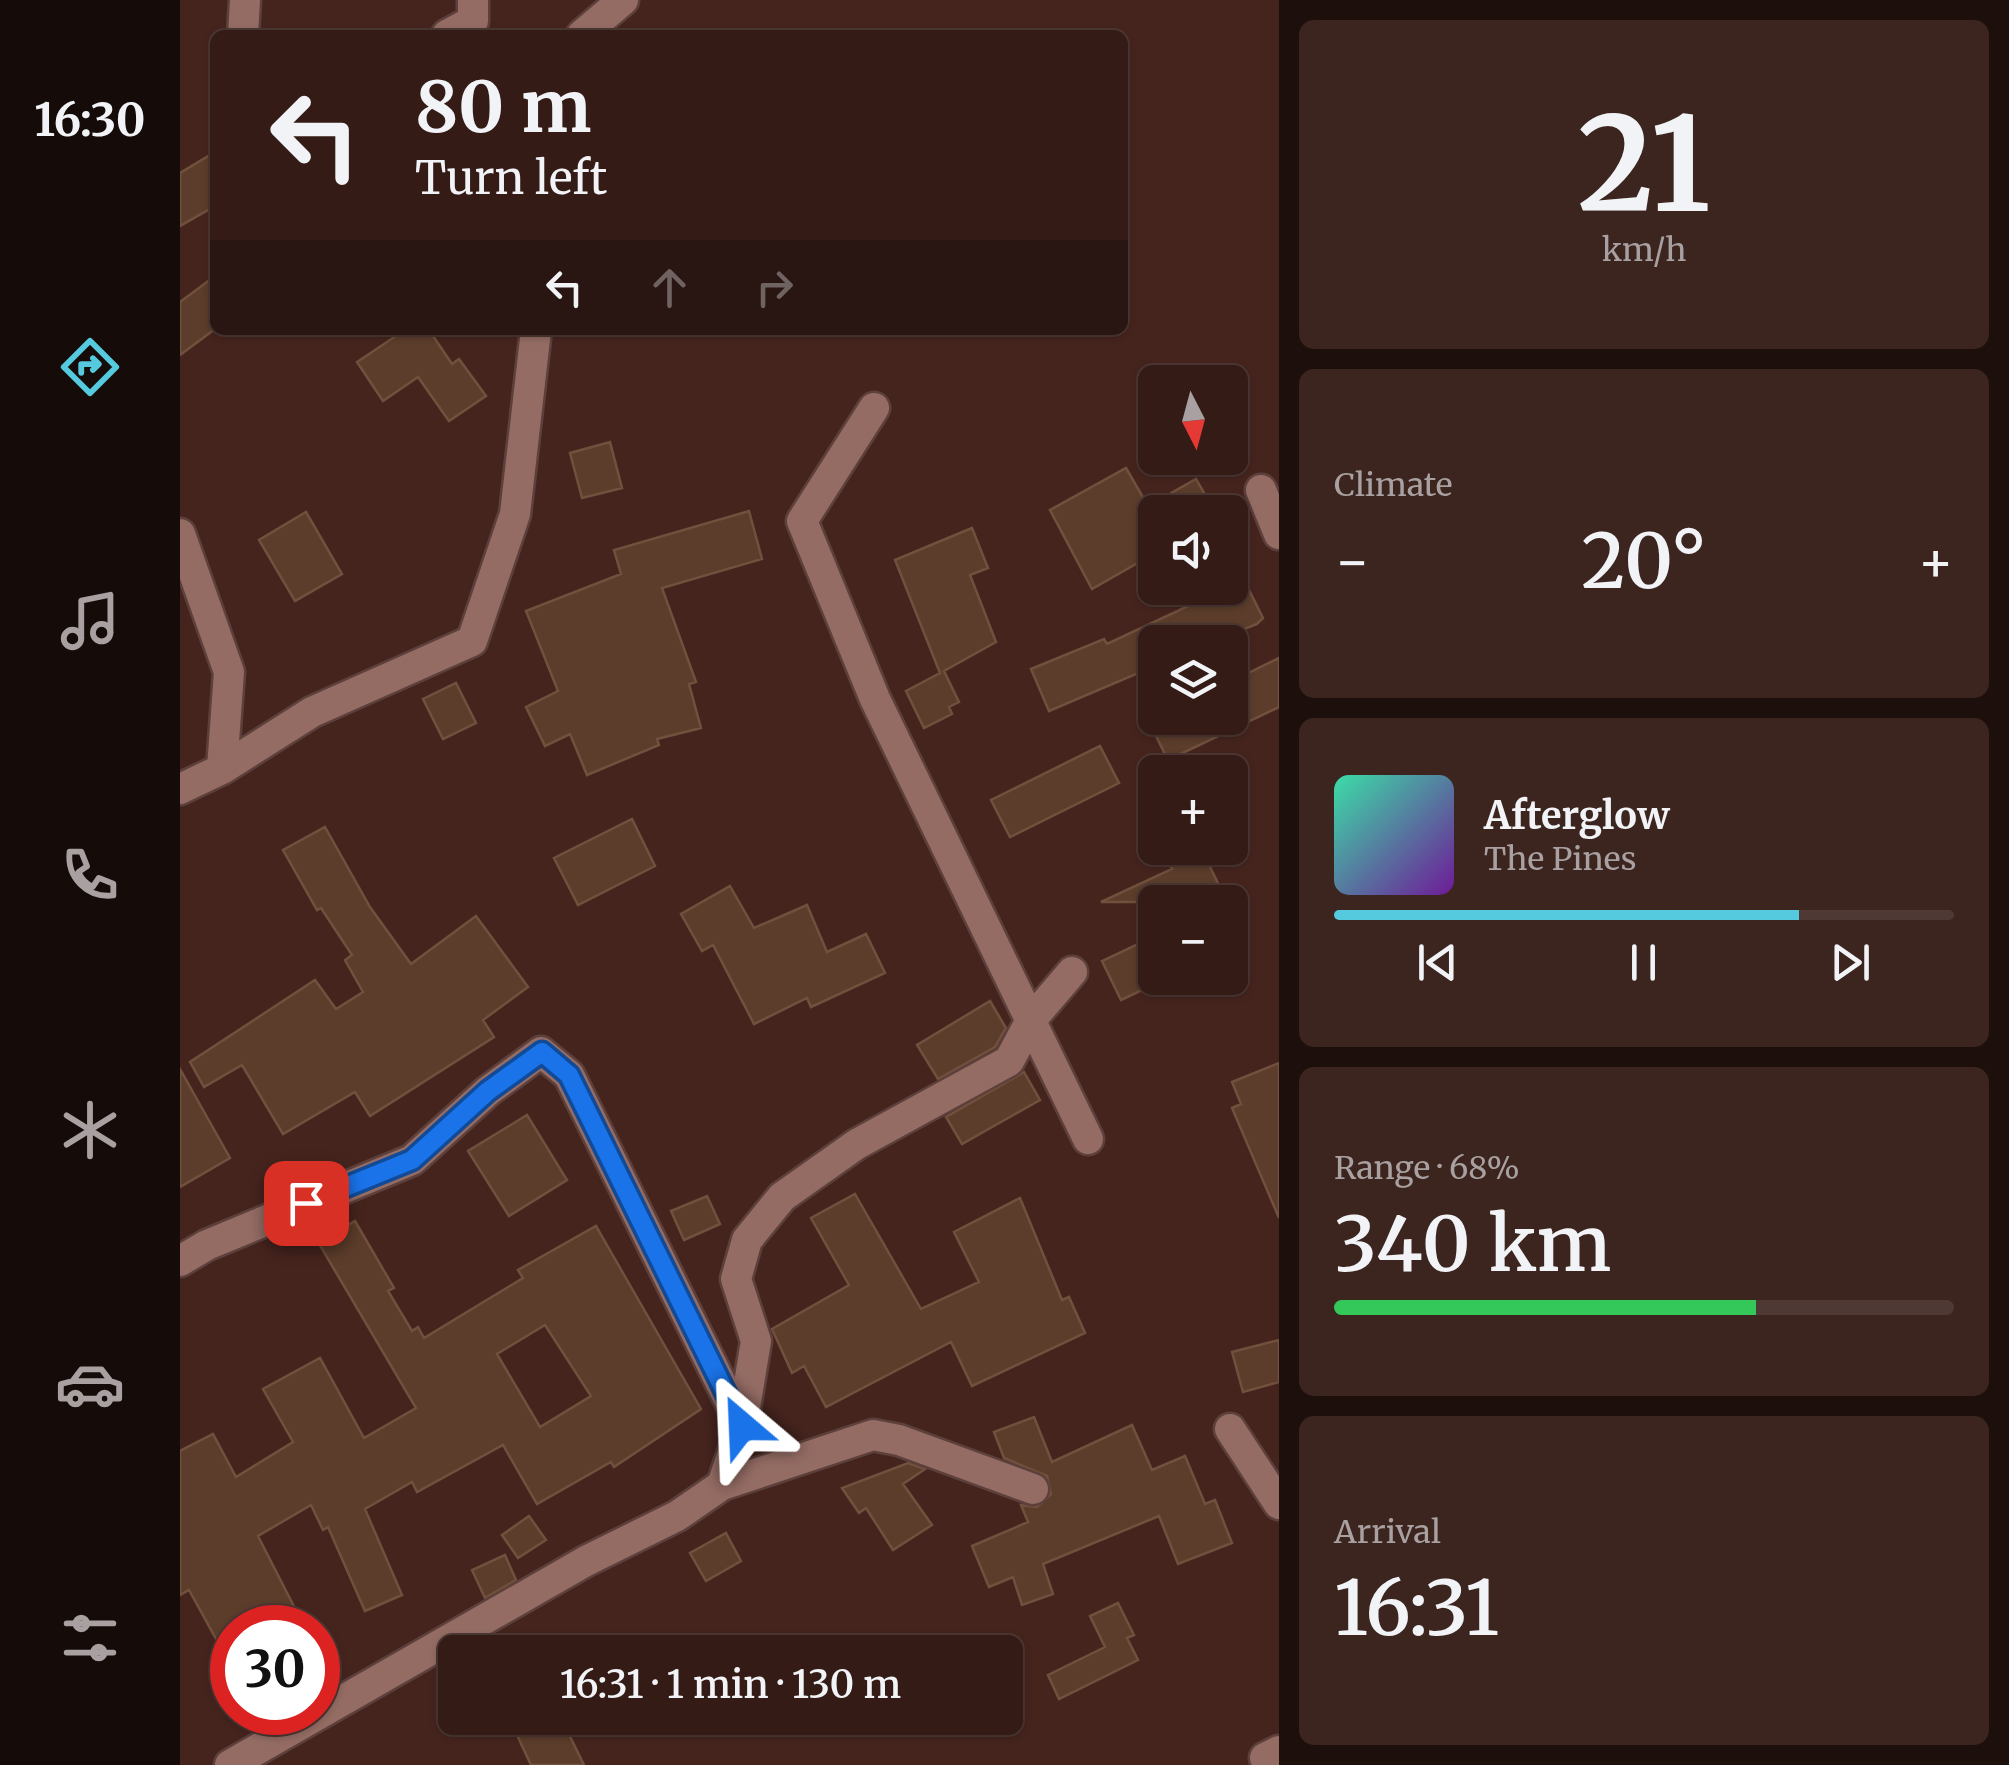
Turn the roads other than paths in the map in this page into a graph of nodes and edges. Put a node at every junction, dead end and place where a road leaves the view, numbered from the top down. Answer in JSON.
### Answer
{"nodes":[{"id":1,"x":245,"y":0,"type":"edge"},
{"id":2,"x":473,"y":0,"type":"edge"},
{"id":3,"x":623,"y":0,"type":"edge"},
{"id":4,"x":243,"y":30,"type":"edge"},
{"id":5,"x":456,"y":30,"type":"edge"},
{"id":6,"x":588,"y":30,"type":"edge"},
{"id":7,"x":535,"y":335,"type":"edge"},
{"id":8,"x":874,"y":408,"type":"dead end"},
{"id":9,"x":1261,"y":490,"type":"dead end"},
{"id":10,"x":180,"y":534,"type":"edge"},
{"id":11,"x":1279,"y":534,"type":"edge"},
{"id":12,"x":222,"y":769,"type":"junction"},
{"id":13,"x":180,"y":790,"type":"edge"},
{"id":14,"x":1072,"y":972,"type":"dead end"},
{"id":15,"x":1031,"y":1020,"type":"junction"},
{"id":16,"x":1088,"y":1140,"type":"dead end"},
{"id":17,"x":180,"y":1261,"type":"edge"},
{"id":18,"x":742,"y":1426,"type":"junction"},
{"id":19,"x":1230,"y":1429,"type":"dead end"},
{"id":20,"x":722,"y":1485,"type":"junction"},
{"id":21,"x":1033,"y":1489,"type":"dead end"},
{"id":22,"x":1279,"y":1504,"type":"edge"},
{"id":23,"x":230,"y":1765,"type":"edge"}],
"edges":[{"from":1,"to":4,"type":"street"},
{"from":2,"to":5,"type":"street"},
{"from":3,"to":6,"type":"street"},
{"from":7,"to":12,"type":"street"},
{"from":8,"to":15,"type":"street"},
{"from":9,"to":11,"type":"street"},
{"from":10,"to":12,"type":"street"},
{"from":12,"to":13,"type":"street"},
{"from":14,"to":15,"type":"street"},
{"from":15,"to":16,"type":"street"},
{"from":15,"to":18,"type":"street"},
{"from":17,"to":18,"type":"street"},
{"from":18,"to":20,"type":"street"},
{"from":19,"to":22,"type":"street"},
{"from":20,"to":21,"type":"street"},
{"from":20,"to":23,"type":"street"}]}
